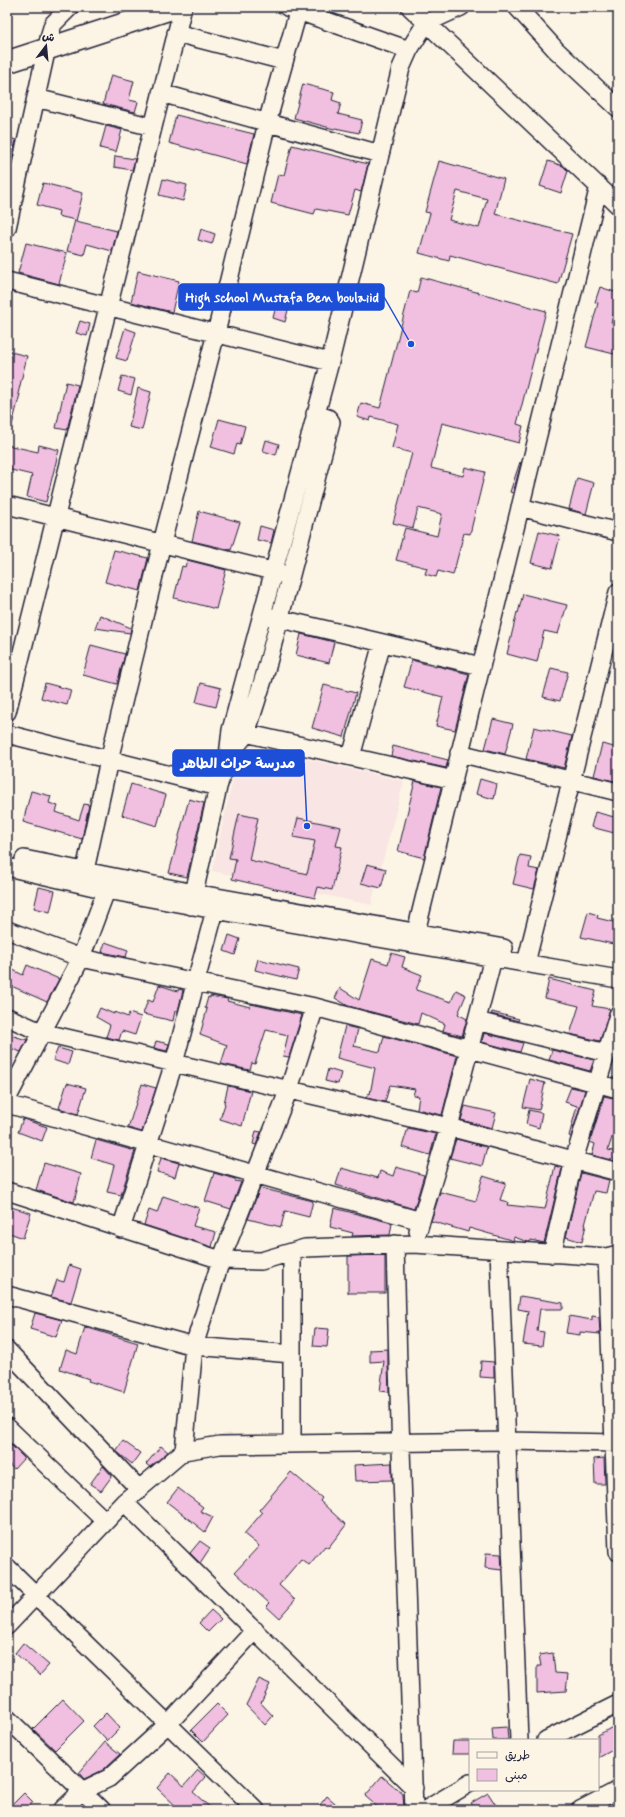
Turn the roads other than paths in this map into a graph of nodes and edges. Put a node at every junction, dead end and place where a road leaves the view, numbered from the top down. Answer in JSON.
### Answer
{"nodes":[{"id":1,"x":70,"y":7,"type":"edge"},
{"id":2,"x":176,"y":7,"type":"edge"},
{"id":3,"x":183,"y":7,"type":"edge"},
{"id":4,"x":410,"y":7,"type":"edge"},
{"id":5,"x":461,"y":7,"type":"edge"},
{"id":6,"x":517,"y":7,"type":"edge"},
{"id":7,"x":292,"y":9,"type":"edge"},
{"id":8,"x":426,"y":23,"type":"junction"},
{"id":9,"x":176,"y":33,"type":"junction"},
{"id":10,"x":47,"y":49,"type":"junction"},
{"id":11,"x":409,"y":50,"type":"junction"},
{"id":12,"x":284,"y":61,"type":"junction"},
{"id":13,"x":7,"y":62,"type":"edge"},
{"id":14,"x":161,"y":93,"type":"junction"},
{"id":15,"x":36,"y":98,"type":"junction"},
{"id":16,"x":618,"y":108,"type":"edge"},
{"id":17,"x":267,"y":123,"type":"junction"},
{"id":18,"x":153,"y":127,"type":"junction"},
{"id":19,"x":380,"y":154,"type":"junction"},
{"id":20,"x":599,"y":186,"type":"junction"},
{"id":21,"x":618,"y":205,"type":"edge"},
{"id":22,"x":7,"y":228,"type":"edge"},
{"id":23,"x":7,"y":281,"type":"edge"},
{"id":24,"x":108,"y":305,"type":"junction"},
{"id":25,"x":216,"y":333,"type":"junction"},
{"id":26,"x":330,"y":362,"type":"junction"},
{"id":27,"x":7,"y":505,"type":"edge"},
{"id":28,"x":520,"y":507,"type":"junction"},
{"id":29,"x":55,"y":517,"type":"junction"},
{"id":30,"x":618,"y":532,"type":"edge"},
{"id":31,"x":162,"y":543,"type":"junction"},
{"id":32,"x":282,"y":574,"type":"junction"},
{"id":33,"x":618,"y":592,"type":"edge"},
{"id":34,"x":262,"y":614,"type":"junction"},
{"id":35,"x":279,"y":619,"type":"junction"},
{"id":36,"x":382,"y":643,"type":"junction"},
{"id":37,"x":481,"y":666,"type":"junction"},
{"id":38,"x":7,"y":712,"type":"edge"},
{"id":39,"x":239,"y":732,"type":"junction"},
{"id":40,"x":7,"y":734,"type":"edge"},
{"id":41,"x":459,"y":753,"type":"junction"},
{"id":42,"x":351,"y":757,"type":"junction"},
{"id":43,"x":109,"y":760,"type":"junction"},
{"id":44,"x":454,"y":780,"type":"junction"},
{"id":45,"x":570,"y":780,"type":"junction"},
{"id":46,"x":218,"y":787,"type":"junction"},
{"id":47,"x":618,"y":792,"type":"edge"},
{"id":48,"x":7,"y":856,"type":"edge"},
{"id":49,"x":7,"y":867,"type":"edge"},
{"id":50,"x":83,"y":878,"type":"junction"},
{"id":51,"x":109,"y":883,"type":"junction"},
{"id":52,"x":192,"y":899,"type":"junction"},
{"id":53,"x":217,"y":904,"type":"junction"},
{"id":54,"x":7,"y":930,"type":"edge"},
{"id":55,"x":415,"y":938,"type":"junction"},
{"id":56,"x":81,"y":958,"type":"junction"},
{"id":57,"x":493,"y":958,"type":"junction"},
{"id":58,"x":527,"y":958,"type":"junction"},
{"id":59,"x":618,"y":968,"type":"edge"},
{"id":60,"x":618,"y":979,"type":"edge"},
{"id":61,"x":195,"y":983,"type":"junction"},
{"id":62,"x":315,"y":1007,"type":"junction"},
{"id":63,"x":618,"y":1015,"type":"edge"},
{"id":64,"x":7,"y":1017,"type":"edge"},
{"id":65,"x":477,"y":1021,"type":"junction"},
{"id":66,"x":41,"y":1032,"type":"junction"},
{"id":67,"x":470,"y":1048,"type":"junction"},
{"id":68,"x":606,"y":1053,"type":"junction"},
{"id":69,"x":174,"y":1063,"type":"junction"},
{"id":70,"x":597,"y":1083,"type":"junction"},
{"id":71,"x":289,"y":1089,"type":"junction"},
{"id":72,"x":618,"y":1089,"type":"edge"},
{"id":73,"x":7,"y":1100,"type":"edge"},
{"id":74,"x":7,"y":1104,"type":"edge"},
{"id":75,"x":448,"y":1127,"type":"junction"},
{"id":76,"x":149,"y":1144,"type":"junction"},
{"id":77,"x":574,"y":1160,"type":"junction"},
{"id":78,"x":618,"y":1172,"type":"edge"},
{"id":79,"x":257,"y":1174,"type":"junction"},
{"id":80,"x":7,"y":1191,"type":"edge"},
{"id":81,"x":421,"y":1221,"type":"junction"},
{"id":82,"x":121,"y":1229,"type":"junction"},
{"id":83,"x":396,"y":1244,"type":"junction"},
{"id":84,"x":414,"y":1244,"type":"junction"},
{"id":85,"x":500,"y":1250,"type":"junction"},
{"id":86,"x":292,"y":1252,"type":"junction"},
{"id":87,"x":552,"y":1254,"type":"junction"},
{"id":88,"x":613,"y":1255,"type":"edge"},
{"id":89,"x":221,"y":1260,"type":"junction"},
{"id":90,"x":7,"y":1295,"type":"edge"},
{"id":91,"x":194,"y":1346,"type":"junction"},
{"id":92,"x":7,"y":1350,"type":"edge"},
{"id":93,"x":292,"y":1354,"type":"junction"},
{"id":94,"x":614,"y":1357,"type":"edge"},
{"id":95,"x":7,"y":1427,"type":"edge"},
{"id":96,"x":507,"y":1441,"type":"junction"},
{"id":97,"x":402,"y":1442,"type":"junction"},
{"id":98,"x":616,"y":1443,"type":"edge"},
{"id":99,"x":292,"y":1444,"type":"junction"},
{"id":100,"x":184,"y":1451,"type":"junction"},
{"id":101,"x":140,"y":1489,"type":"junction"},
{"id":102,"x":124,"y":1502,"type":"junction"},
{"id":103,"x":105,"y":1521,"type":"junction"},
{"id":104,"x":618,"y":1552,"type":"edge"},
{"id":105,"x":7,"y":1567,"type":"edge"},
{"id":106,"x":36,"y":1595,"type":"junction"},
{"id":107,"x":7,"y":1626,"type":"edge"},
{"id":108,"x":255,"y":1630,"type":"junction"},
{"id":109,"x":618,"y":1704,"type":"edge"},
{"id":110,"x":7,"y":1718,"type":"edge"},
{"id":111,"x":168,"y":1724,"type":"junction"},
{"id":112,"x":519,"y":1739,"type":"edge"},
{"id":113,"x":548,"y":1739,"type":"edge"},
{"id":114,"x":469,"y":1784,"type":"edge"},
{"id":115,"x":414,"y":1788,"type":"junction"},
{"id":116,"x":618,"y":1790,"type":"edge"},
{"id":117,"x":82,"y":1791,"type":"junction"},
{"id":118,"x":62,"y":1810,"type":"edge"},
{"id":119,"x":102,"y":1810,"type":"edge"},
{"id":120,"x":256,"y":1810,"type":"edge"},
{"id":121,"x":414,"y":1810,"type":"edge"},
{"id":122,"x":425,"y":1810,"type":"edge"},
{"id":123,"x":580,"y":1810,"type":"edge"}],
"edges":[{"from":1,"to":10,"type":"street"},
{"from":2,"to":10,"type":"street"},
{"from":3,"to":9,"type":"street"},
{"from":4,"to":8,"type":"street"},
{"from":5,"to":8,"type":"street"},
{"from":6,"to":16,"type":"street"},
{"from":7,"to":11,"type":"street"},
{"from":7,"to":12,"type":"street"},
{"from":8,"to":11,"type":"street"},
{"from":8,"to":20,"type":"street"},
{"from":9,"to":12,"type":"street"},
{"from":9,"to":14,"type":"street"},
{"from":10,"to":13,"type":"street"},
{"from":10,"to":15,"type":"street"},
{"from":11,"to":19,"type":"street"},
{"from":12,"to":17,"type":"street"},
{"from":14,"to":17,"type":"street"},
{"from":14,"to":18,"type":"street"},
{"from":15,"to":18,"type":"street"},
{"from":15,"to":22,"type":"street"},
{"from":17,"to":19,"type":"street"},
{"from":17,"to":25,"type":"street"},
{"from":18,"to":24,"type":"street"},
{"from":19,"to":26,"type":"street"},
{"from":20,"to":21,"type":"street"},
{"from":20,"to":28,"type":"street"},
{"from":23,"to":24,"type":"street"},
{"from":24,"to":25,"type":"street"},
{"from":24,"to":29,"type":"street"},
{"from":25,"to":26,"type":"street"},
{"from":25,"to":31,"type":"street"},
{"from":26,"to":32,"type":"street"},
{"from":27,"to":29,"type":"street"},
{"from":28,"to":30,"type":"street"},
{"from":28,"to":37,"type":"street"},
{"from":29,"to":31,"type":"street"},
{"from":29,"to":38,"type":"street"},
{"from":31,"to":32,"type":"street"},
{"from":31,"to":43,"type":"street"},
{"from":32,"to":34,"type":"street"},
{"from":32,"to":35,"type":"street"},
{"from":33,"to":45,"type":"street"},
{"from":34,"to":35,"type":"street"},
{"from":34,"to":39,"type":"street"},
{"from":35,"to":36,"type":"street"},
{"from":35,"to":39,"type":"street"},
{"from":36,"to":37,"type":"street"},
{"from":36,"to":42,"type":"street"},
{"from":37,"to":41,"type":"street"},
{"from":39,"to":42,"type":"street"},
{"from":39,"to":46,"type":"street"},
{"from":40,"to":43,"type":"street"},
{"from":41,"to":44,"type":"street"},
{"from":41,"to":45,"type":"street"},
{"from":42,"to":44,"type":"street"},
{"from":43,"to":46,"type":"street"},
{"from":43,"to":50,"type":"street"},
{"from":44,"to":55,"type":"street"},
{"from":45,"to":47,"type":"street"},
{"from":45,"to":58,"type":"street"},
{"from":46,"to":52,"type":"street"},
{"from":48,"to":50,"type":"street"},
{"from":49,"to":50,"type":"street"},
{"from":50,"to":51,"type":"street"},
{"from":51,"to":52,"type":"street"},
{"from":51,"to":56,"type":"street"},
{"from":52,"to":53,"type":"street"},
{"from":53,"to":55,"type":"street"},
{"from":53,"to":61,"type":"street"},
{"from":54,"to":56,"type":"street"},
{"from":55,"to":57,"type":"street"},
{"from":55,"to":58,"type":"street"},
{"from":56,"to":61,"type":"street"},
{"from":56,"to":66,"type":"street"},
{"from":57,"to":58,"type":"street"},
{"from":57,"to":65,"type":"street"},
{"from":58,"to":59,"type":"street"},
{"from":58,"to":60,"type":"street"},
{"from":61,"to":62,"type":"street"},
{"from":61,"to":69,"type":"street"},
{"from":62,"to":67,"type":"street"},
{"from":62,"to":71,"type":"street"},
{"from":63,"to":68,"type":"street"},
{"from":64,"to":66,"type":"street"},
{"from":65,"to":67,"type":"street"},
{"from":65,"to":68,"type":"street"},
{"from":66,"to":69,"type":"street"},
{"from":66,"to":73,"type":"street"},
{"from":67,"to":70,"type":"street"},
{"from":67,"to":75,"type":"street"},
{"from":68,"to":70,"type":"street"},
{"from":69,"to":71,"type":"street"},
{"from":69,"to":76,"type":"street"},
{"from":70,"to":72,"type":"street"},
{"from":70,"to":77,"type":"street"},
{"from":71,"to":75,"type":"street"},
{"from":71,"to":79,"type":"street"},
{"from":74,"to":76,"type":"street"},
{"from":75,"to":77,"type":"street"},
{"from":75,"to":81,"type":"street"},
{"from":76,"to":79,"type":"street"},
{"from":76,"to":82,"type":"street"},
{"from":77,"to":78,"type":"street"},
{"from":77,"to":87,"type":"street"},
{"from":79,"to":81,"type":"street"},
{"from":79,"to":89,"type":"street"},
{"from":80,"to":82,"type":"street"},
{"from":81,"to":84,"type":"street"},
{"from":82,"to":89,"type":"street"},
{"from":83,"to":84,"type":"street"},
{"from":83,"to":86,"type":"street"},
{"from":83,"to":97,"type":"street"},
{"from":84,"to":85,"type":"street"},
{"from":85,"to":87,"type":"street"},
{"from":85,"to":96,"type":"street"},
{"from":86,"to":89,"type":"street"},
{"from":86,"to":93,"type":"street"},
{"from":87,"to":88,"type":"street"},
{"from":88,"to":94,"type":"street"},
{"from":89,"to":91,"type":"street"},
{"from":90,"to":91,"type":"street"},
{"from":91,"to":93,"type":"street"},
{"from":91,"to":100,"type":"street"},
{"from":92,"to":101,"type":"street"},
{"from":93,"to":99,"type":"street"},
{"from":94,"to":98,"type":"street"},
{"from":95,"to":103,"type":"street"},
{"from":96,"to":97,"type":"street"},
{"from":96,"to":98,"type":"street"},
{"from":96,"to":112,"type":"street"},
{"from":97,"to":99,"type":"street"},
{"from":97,"to":115,"type":"street"},
{"from":98,"to":104,"type":"street"},
{"from":99,"to":100,"type":"street"},
{"from":100,"to":101,"type":"street"},
{"from":101,"to":102,"type":"street"},
{"from":102,"to":103,"type":"street"},
{"from":102,"to":108,"type":"street"},
{"from":103,"to":106,"type":"street"},
{"from":105,"to":106,"type":"street"},
{"from":106,"to":107,"type":"street"},
{"from":106,"to":111,"type":"street"},
{"from":108,"to":111,"type":"street"},
{"from":108,"to":115,"type":"street"},
{"from":109,"to":113,"type":"street"},
{"from":110,"to":117,"type":"street"},
{"from":111,"to":117,"type":"street"},
{"from":111,"to":120,"type":"street"},
{"from":114,"to":122,"type":"street"},
{"from":115,"to":121,"type":"street"},
{"from":116,"to":123,"type":"street"},
{"from":117,"to":118,"type":"street"},
{"from":117,"to":119,"type":"street"}]}
